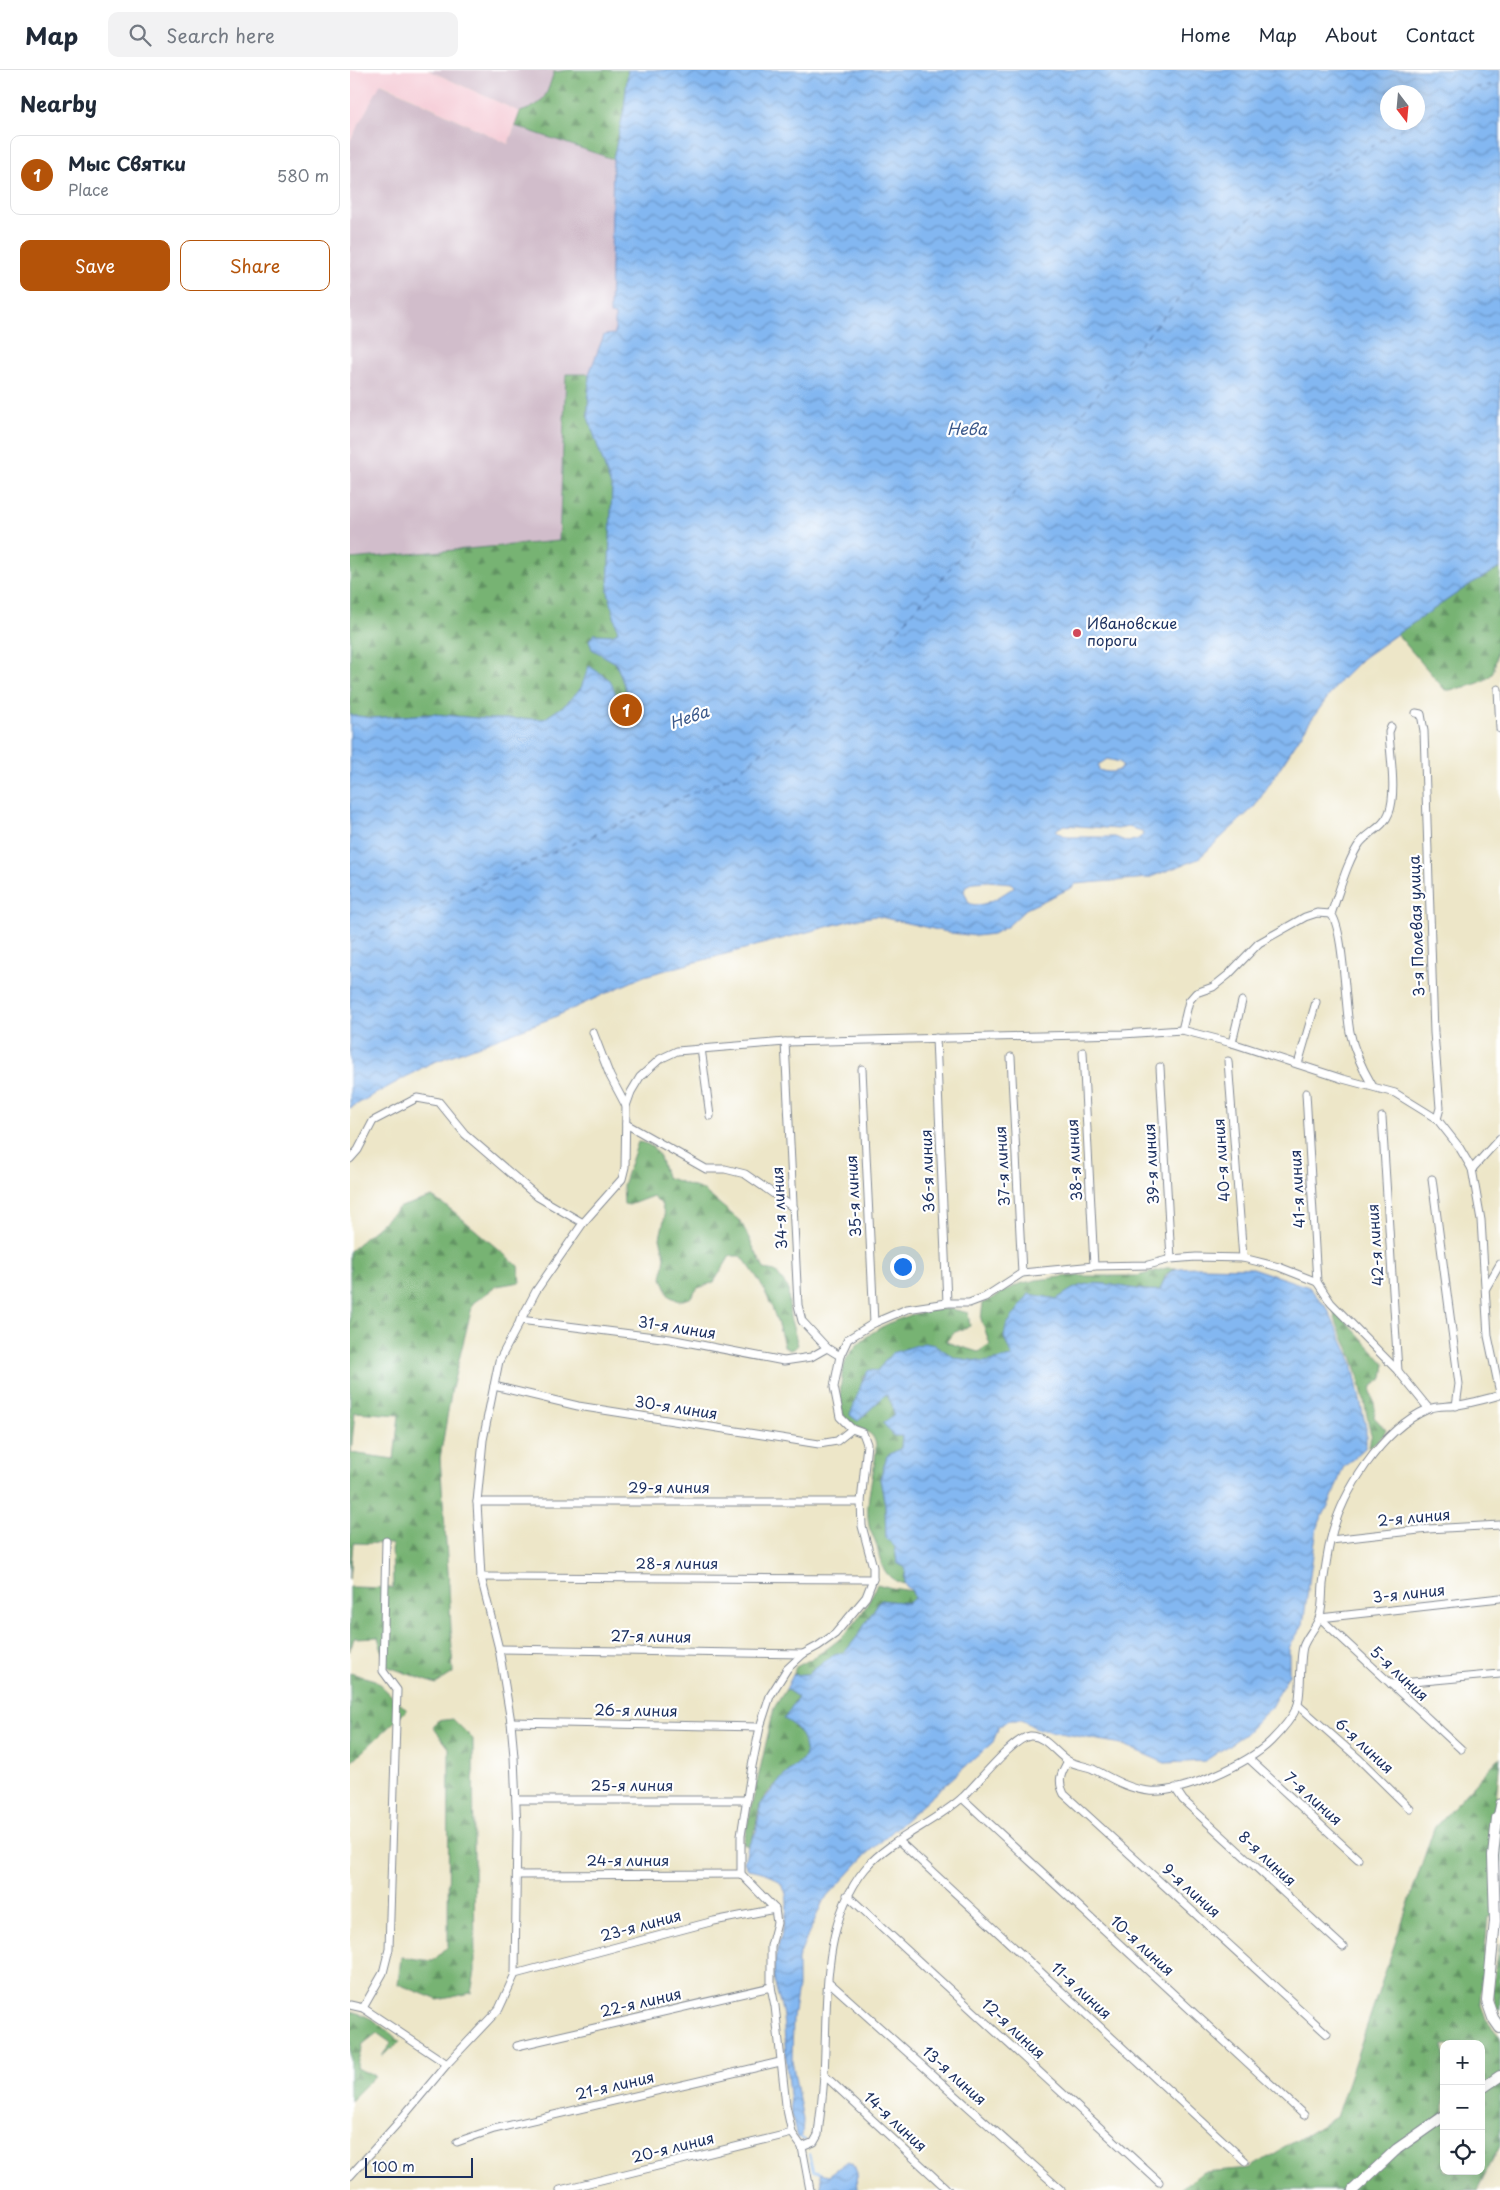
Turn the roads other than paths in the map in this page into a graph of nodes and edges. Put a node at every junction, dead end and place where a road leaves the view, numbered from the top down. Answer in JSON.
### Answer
{"nodes":[{"id":1,"x":1498,"y":689,"type":"dead end"},
{"id":2,"x":1416,"y":713,"type":"dead end"},
{"id":3,"x":1392,"y":727,"type":"dead end"},
{"id":4,"x":1500,"y":728,"type":"edge"},
{"id":5,"x":1331,"y":914,"type":"junction"},
{"id":6,"x":1242,"y":1001,"type":"dead end"},
{"id":7,"x":1316,"y":1002,"type":"dead end"},
{"id":8,"x":1182,"y":1030,"type":"junction"},
{"id":9,"x":593,"y":1032,"type":"dead end"},
{"id":10,"x":936,"y":1038,"type":"junction"},
{"id":11,"x":785,"y":1042,"type":"junction"},
{"id":12,"x":1232,"y":1043,"type":"junction"},
{"id":13,"x":701,"y":1048,"type":"junction"},
{"id":14,"x":1084,"y":1052,"type":"dead end"},
{"id":15,"x":1011,"y":1057,"type":"dead end"},
{"id":16,"x":1228,"y":1061,"type":"dead end"},
{"id":17,"x":1298,"y":1064,"type":"junction"},
{"id":18,"x":1160,"y":1068,"type":"dead end"},
{"id":19,"x":862,"y":1069,"type":"dead end"},
{"id":20,"x":1372,"y":1085,"type":"junction"},
{"id":21,"x":1306,"y":1093,"type":"dead end"},
{"id":22,"x":626,"y":1106,"type":"junction"},
{"id":23,"x":710,"y":1116,"type":"dead end"},
{"id":24,"x":1382,"y":1117,"type":"dead end"},
{"id":25,"x":1437,"y":1119,"type":"junction"},
{"id":26,"x":626,"y":1124,"type":"junction"},
{"id":27,"x":1500,"y":1138,"type":"edge"},
{"id":28,"x":350,"y":1158,"type":"edge"},
{"id":29,"x":1472,"y":1169,"type":"junction"},
{"id":30,"x":1432,"y":1179,"type":"dead end"},
{"id":31,"x":794,"y":1208,"type":"junction"},
{"id":32,"x":583,"y":1223,"type":"junction"},
{"id":33,"x":1171,"y":1258,"type":"junction"},
{"id":34,"x":1243,"y":1258,"type":"junction"},
{"id":35,"x":1500,"y":1264,"type":"edge"},
{"id":36,"x":1094,"y":1266,"type":"junction"},
{"id":37,"x":1022,"y":1273,"type":"junction"},
{"id":38,"x":1317,"y":1282,"type":"junction"},
{"id":39,"x":1485,"y":1288,"type":"junction"},
{"id":40,"x":947,"y":1303,"type":"junction"},
{"id":41,"x":520,"y":1320,"type":"junction"},
{"id":42,"x":874,"y":1323,"type":"junction"},
{"id":43,"x":827,"y":1348,"type":"junction"},
{"id":44,"x":840,"y":1356,"type":"junction"},
{"id":45,"x":1398,"y":1371,"type":"junction"},
{"id":46,"x":494,"y":1386,"type":"junction"},
{"id":47,"x":1500,"y":1394,"type":"edge"},
{"id":48,"x":1456,"y":1406,"type":"junction"},
{"id":49,"x":1429,"y":1409,"type":"junction"},
{"id":50,"x":852,"y":1429,"type":"junction"},
{"id":51,"x":477,"y":1502,"type":"junction"},
{"id":52,"x":861,"y":1502,"type":"junction"},
{"id":53,"x":1500,"y":1525,"type":"edge"},
{"id":54,"x":1331,"y":1540,"type":"junction"},
{"id":55,"x":386,"y":1541,"type":"dead end"},
{"id":56,"x":481,"y":1577,"type":"junction"},
{"id":57,"x":873,"y":1579,"type":"junction"},
{"id":58,"x":1500,"y":1598,"type":"edge"},
{"id":59,"x":1320,"y":1618,"type":"junction"},
{"id":60,"x":499,"y":1649,"type":"junction"},
{"id":61,"x":802,"y":1654,"type":"junction"},
{"id":62,"x":1500,"y":1674,"type":"edge"},
{"id":63,"x":1390,"y":1684,"type":"junction"},
{"id":64,"x":1298,"y":1705,"type":"junction"},
{"id":65,"x":511,"y":1722,"type":"junction"},
{"id":66,"x":760,"y":1727,"type":"junction"},
{"id":67,"x":1461,"y":1749,"type":"dead end"},
{"id":68,"x":1249,"y":1759,"type":"junction"},
{"id":69,"x":1068,"y":1761,"type":"junction"},
{"id":70,"x":1175,"y":1788,"type":"junction"},
{"id":71,"x":962,"y":1798,"type":"junction"},
{"id":72,"x":516,"y":1800,"type":"junction"},
{"id":73,"x":748,"y":1800,"type":"junction"},
{"id":74,"x":1500,"y":1803,"type":"edge"},
{"id":75,"x":1410,"y":1809,"type":"dead end"},
{"id":76,"x":1497,"y":1818,"type":"joint"},
{"id":77,"x":899,"y":1842,"type":"junction"},
{"id":78,"x":1358,"y":1859,"type":"dead end"},
{"id":79,"x":740,"y":1874,"type":"junction"},
{"id":80,"x":516,"y":1875,"type":"junction"},
{"id":81,"x":847,"y":1895,"type":"junction"},
{"id":82,"x":775,"y":1909,"type":"junction"},
{"id":83,"x":1343,"y":1947,"type":"dead end"},
{"id":84,"x":515,"y":1974,"type":"junction"},
{"id":85,"x":829,"y":1982,"type":"junction"},
{"id":86,"x":771,"y":1987,"type":"junction"},
{"id":87,"x":350,"y":2005,"type":"edge"},
{"id":88,"x":363,"y":2008,"type":"junction"},
{"id":89,"x":1500,"y":2028,"type":"edge"},
{"id":90,"x":1327,"y":2034,"type":"dead end"},
{"id":91,"x":517,"y":2046,"type":"dead end"},
{"id":92,"x":780,"y":2062,"type":"junction"},
{"id":93,"x":447,"y":2064,"type":"junction"},
{"id":94,"x":824,"y":2075,"type":"junction"},
{"id":95,"x":1500,"y":2076,"type":"edge"},
{"id":96,"x":1485,"y":2086,"type":"edge"},
{"id":97,"x":1304,"y":2114,"type":"dead end"},
{"id":98,"x":1440,"y":2119,"type":"edge"},
{"id":99,"x":792,"y":2133,"type":"junction"},
{"id":100,"x":458,"y":2142,"type":"dead end"},
{"id":101,"x":802,"y":2146,"type":"junction"},
{"id":102,"x":1245,"y":2161,"type":"dead end"},
{"id":103,"x":350,"y":2176,"type":"edge"},
{"id":104,"x":1160,"y":2182,"type":"dead end"},
{"id":105,"x":560,"y":2190,"type":"edge"},
{"id":106,"x":810,"y":2190,"type":"edge"},
{"id":107,"x":948,"y":2190,"type":"edge"},
{"id":108,"x":1061,"y":2190,"type":"edge"},
{"id":109,"x":1353,"y":2190,"type":"edge"}],
"edges":[{"from":1,"to":4,"type":"street"},
{"from":2,"to":25,"type":"street","name":"3-я Полевая улица"},
{"from":3,"to":5,"type":"street"},
{"from":5,"to":8,"type":"street"},
{"from":5,"to":20,"type":"street"},
{"from":6,"to":12,"type":"street"},
{"from":7,"to":17,"type":"street"},
{"from":8,"to":10,"type":"street"},
{"from":8,"to":12,"type":"street"},
{"from":9,"to":22,"type":"street"},
{"from":10,"to":11,"type":"street"},
{"from":10,"to":40,"type":"street","name":"36-я линия"},
{"from":11,"to":13,"type":"street"},
{"from":11,"to":31,"type":"street","name":"34-я линия"},
{"from":12,"to":17,"type":"street"},
{"from":13,"to":22,"type":"street"},
{"from":13,"to":23,"type":"street"},
{"from":14,"to":36,"type":"street","name":"38-я линия"},
{"from":15,"to":37,"type":"street","name":"37-я линия"},
{"from":16,"to":34,"type":"street","name":"40-я линия"},
{"from":17,"to":20,"type":"street"},
{"from":18,"to":33,"type":"street","name":"39-я линия"},
{"from":19,"to":42,"type":"street","name":"35-я линия"},
{"from":20,"to":25,"type":"street"},
{"from":21,"to":38,"type":"street","name":"41-я линия"},
{"from":22,"to":26,"type":"street"},
{"from":24,"to":45,"type":"street","name":"42-я линия"},
{"from":25,"to":29,"type":"street"},
{"from":26,"to":31,"type":"street"},
{"from":26,"to":32,"type":"street"},
{"from":27,"to":29,"type":"street"},
{"from":28,"to":32,"type":"street"},
{"from":29,"to":39,"type":"street"},
{"from":30,"to":48,"type":"street"},
{"from":31,"to":43,"type":"street","name":"34-я линия"},
{"from":32,"to":41,"type":"street"},
{"from":33,"to":34,"type":"street"},
{"from":33,"to":36,"type":"street"},
{"from":34,"to":38,"type":"street"},
{"from":35,"to":39,"type":"street"},
{"from":36,"to":37,"type":"street"},
{"from":37,"to":40,"type":"street"},
{"from":38,"to":45,"type":"street"},
{"from":39,"to":47,"type":"street"},
{"from":40,"to":42,"type":"street"},
{"from":41,"to":43,"type":"street","name":"31-я линия"},
{"from":41,"to":46,"type":"street"},
{"from":42,"to":44,"type":"street"},
{"from":43,"to":44,"type":"street","name":"34-я линия"},
{"from":44,"to":50,"type":"street"},
{"from":45,"to":49,"type":"street"},
{"from":46,"to":50,"type":"street","name":"30-я линия"},
{"from":46,"to":51,"type":"street"},
{"from":47,"to":48,"type":"street"},
{"from":48,"to":49,"type":"street"},
{"from":49,"to":54,"type":"street"},
{"from":50,"to":52,"type":"street"},
{"from":51,"to":52,"type":"street","name":"29-я линия"},
{"from":51,"to":56,"type":"street"},
{"from":52,"to":57,"type":"street"},
{"from":53,"to":54,"type":"street","name":"2-я линия"},
{"from":54,"to":59,"type":"street"},
{"from":55,"to":88,"type":"street"},
{"from":56,"to":57,"type":"street","name":"28-я линия"},
{"from":56,"to":60,"type":"street"},
{"from":57,"to":61,"type":"street"},
{"from":58,"to":59,"type":"street","name":"3-я линия"},
{"from":59,"to":63,"type":"street","name":"5-я линия"},
{"from":59,"to":64,"type":"street"},
{"from":60,"to":61,"type":"street","name":"27-я линия"},
{"from":60,"to":65,"type":"street"},
{"from":61,"to":66,"type":"street"},
{"from":62,"to":63,"type":"street"},
{"from":63,"to":67,"type":"street","name":"5-я линия"},
{"from":64,"to":68,"type":"street"},
{"from":64,"to":75,"type":"street","name":"6-я линия"},
{"from":65,"to":66,"type":"street","name":"26-я линия"},
{"from":65,"to":72,"type":"street"},
{"from":66,"to":73,"type":"street"},
{"from":68,"to":70,"type":"street"},
{"from":68,"to":78,"type":"street","name":"7-я линия"},
{"from":69,"to":70,"type":"street"},
{"from":69,"to":71,"type":"street"},
{"from":69,"to":90,"type":"street","name":"9-я линия"},
{"from":70,"to":83,"type":"street","name":"8-я линия"},
{"from":71,"to":77,"type":"street"},
{"from":71,"to":97,"type":"street","name":"10-я линия"},
{"from":72,"to":73,"type":"street","name":"25-я линия"},
{"from":72,"to":80,"type":"street"},
{"from":73,"to":79,"type":"street"},
{"from":74,"to":76,"type":"street"},
{"from":76,"to":89,"type":"street"},
{"from":77,"to":81,"type":"street"},
{"from":77,"to":102,"type":"street","name":"11-я линия"},
{"from":79,"to":80,"type":"street","name":"24-я линия"},
{"from":79,"to":82,"type":"street"},
{"from":80,"to":84,"type":"street"},
{"from":81,"to":85,"type":"street"},
{"from":81,"to":104,"type":"street","name":"12-я линия"},
{"from":82,"to":84,"type":"street","name":"23-я линия"},
{"from":82,"to":86,"type":"street"},
{"from":84,"to":93,"type":"street"},
{"from":85,"to":94,"type":"street"},
{"from":85,"to":108,"type":"street","name":"13-я линия"},
{"from":86,"to":91,"type":"street","name":"22-я линия"},
{"from":86,"to":92,"type":"street"},
{"from":87,"to":88,"type":"street"},
{"from":88,"to":93,"type":"street"},
{"from":92,"to":99,"type":"street"},
{"from":92,"to":100,"type":"street","name":"21-я линия"},
{"from":93,"to":103,"type":"street"},
{"from":94,"to":101,"type":"street"},
{"from":94,"to":107,"type":"street","name":"14-я линия"},
{"from":95,"to":96,"type":"street"},
{"from":98,"to":109,"type":"street"},
{"from":99,"to":101,"type":"street"},
{"from":99,"to":105,"type":"street","name":"20-я линия"},
{"from":101,"to":106,"type":"street"}]}
